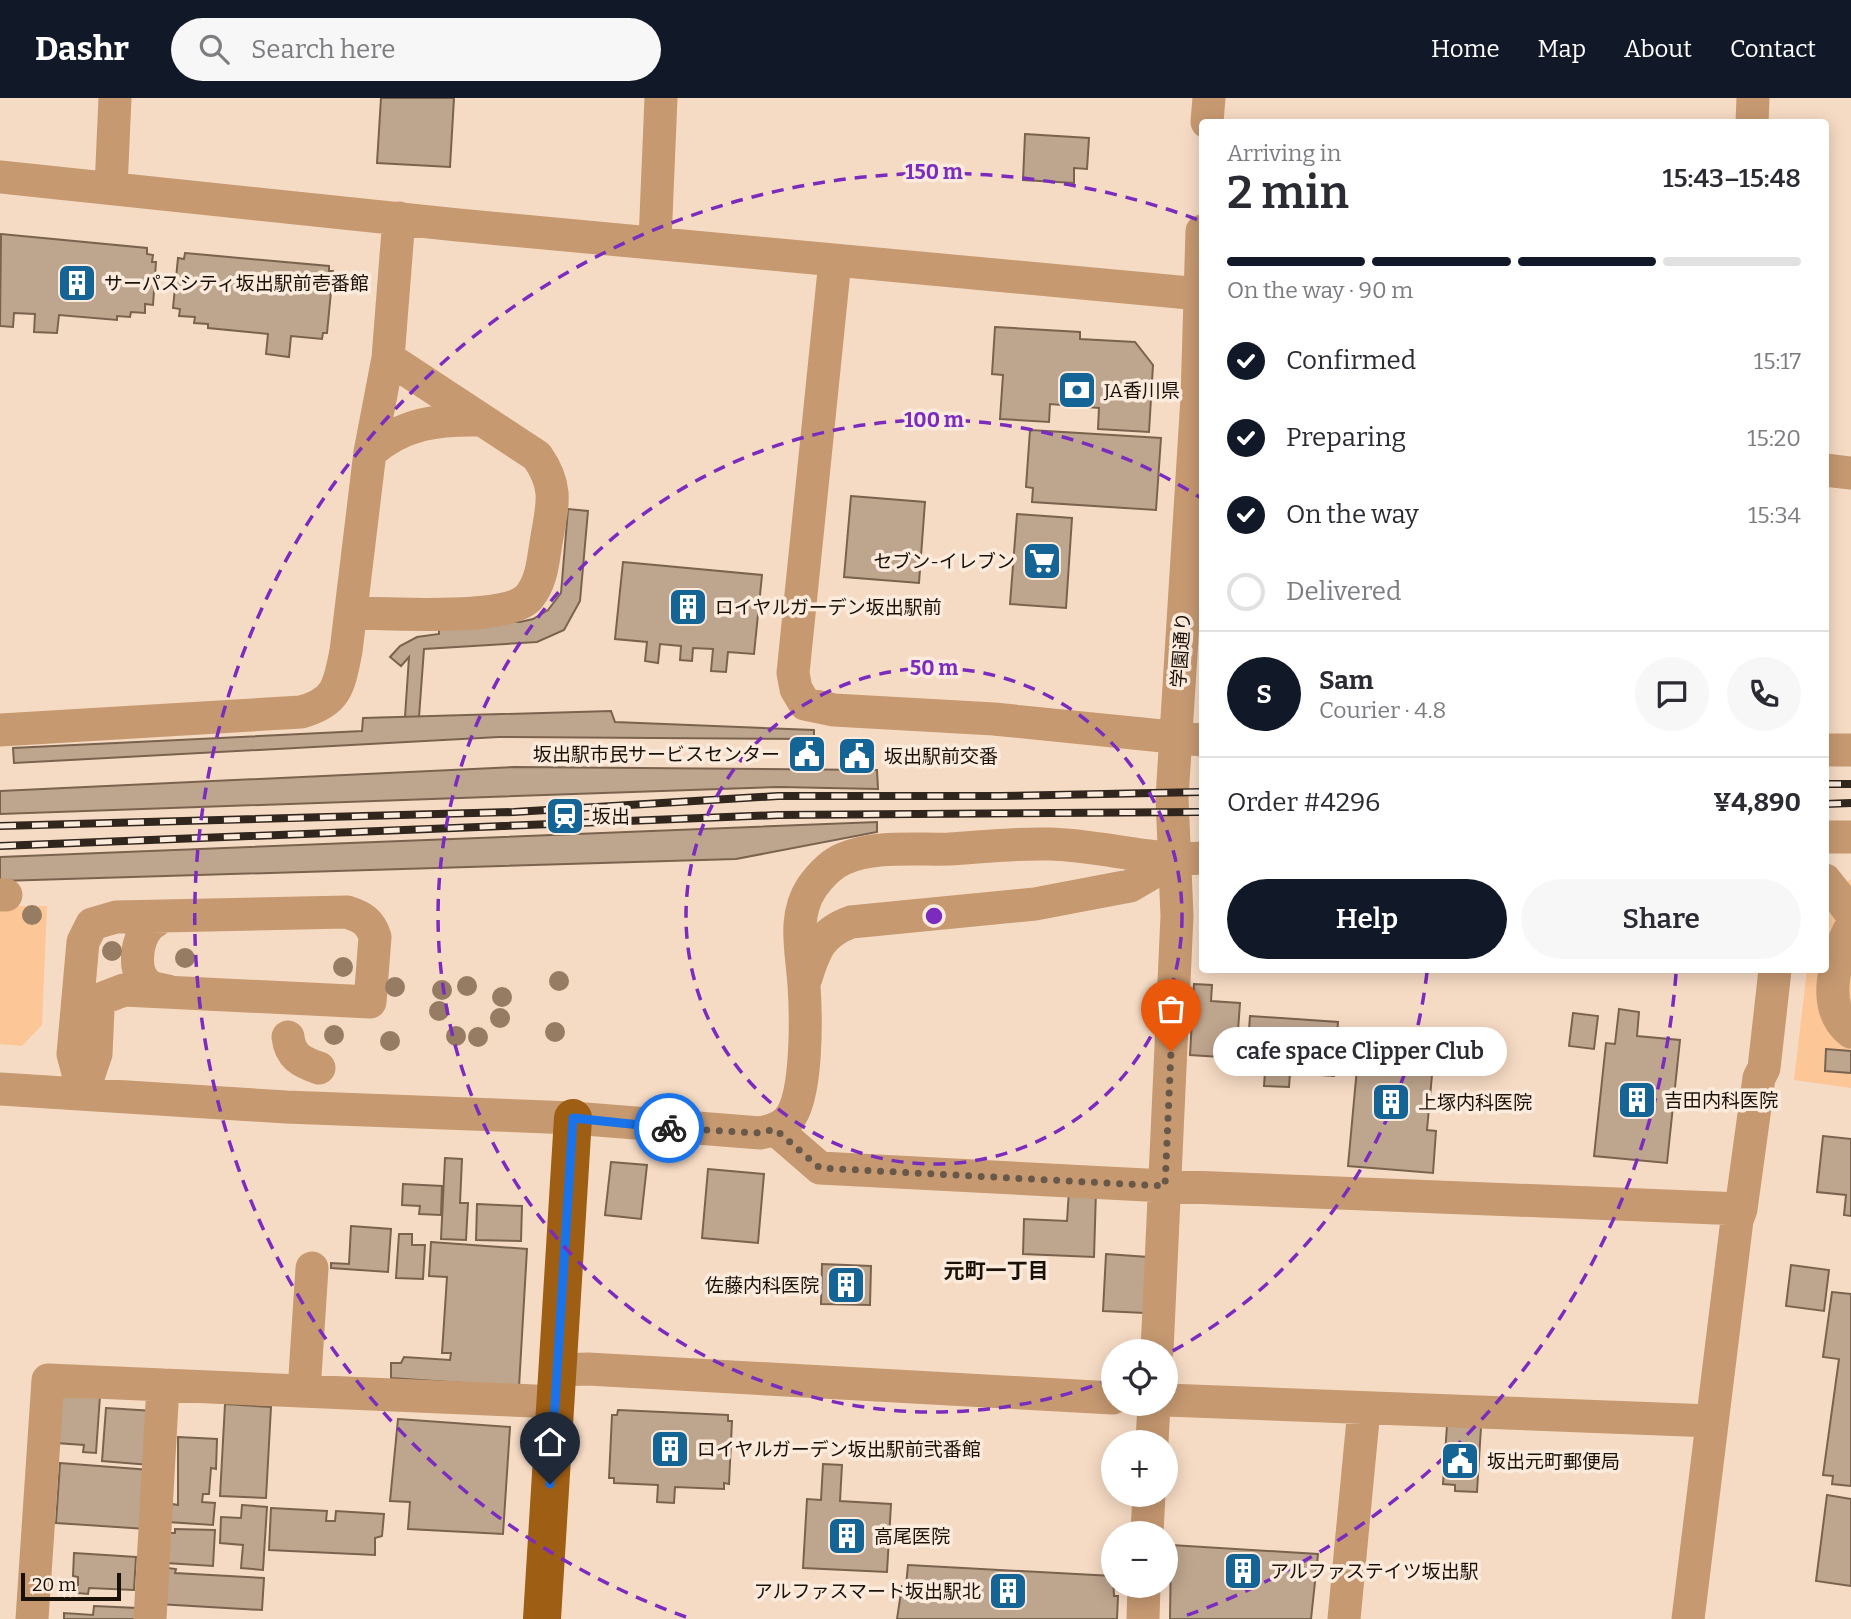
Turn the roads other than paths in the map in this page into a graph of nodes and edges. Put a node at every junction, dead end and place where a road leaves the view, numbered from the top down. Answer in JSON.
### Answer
{"nodes":[{"id":1,"x":116,"y":98,"type":"edge"},
{"id":2,"x":661,"y":98,"type":"edge"},
{"id":3,"x":1209,"y":98,"type":"edge"},
{"id":4,"x":1753,"y":98,"type":"edge"},
{"id":5,"x":1208,"y":119,"type":"edge"},
{"id":6,"x":1752,"y":119,"type":"edge"},
{"id":7,"x":0,"y":177,"type":"edge"},
{"id":8,"x":111,"y":188,"type":"junction"},
{"id":9,"x":399,"y":218,"type":"junction"},
{"id":10,"x":655,"y":241,"type":"junction"},
{"id":11,"x":835,"y":261,"type":"junction"},
{"id":12,"x":1199,"y":294,"type":"edge"},
{"id":13,"x":388,"y":358,"type":"junction"},
{"id":14,"x":1199,"y":395,"type":"edge"},
{"id":15,"x":481,"y":420,"type":"junction"},
{"id":16,"x":370,"y":452,"type":"junction"},
{"id":17,"x":351,"y":613,"type":"junction"},
{"id":18,"x":0,"y":730,"type":"edge"},
{"id":19,"x":1189,"y":739,"type":"edge"},
{"id":20,"x":1829,"y":750,"type":"edge"},
{"id":21,"x":1851,"y":750,"type":"edge"},
{"id":22,"x":1829,"y":837,"type":"edge"},
{"id":23,"x":1851,"y":837,"type":"edge"},
{"id":24,"x":1188,"y":859,"type":"edge"},
{"id":25,"x":1829,"y":885,"type":"edge"},
{"id":26,"x":1851,"y":913,"type":"edge"},
{"id":27,"x":163,"y":916,"type":"junction"},
{"id":28,"x":1851,"y":926,"type":"edge"},
{"id":29,"x":1775,"y":973,"type":"edge"},
{"id":30,"x":804,"y":984,"type":"junction"},
{"id":31,"x":173,"y":993,"type":"junction"},
{"id":32,"x":1851,"y":1032,"type":"edge"},
{"id":33,"x":288,"y":1037,"type":"dead end"},
{"id":34,"x":319,"y":1068,"type":"dead end"},
{"id":35,"x":0,"y":1089,"type":"edge"},
{"id":36,"x":83,"y":1092,"type":"junction"},
{"id":37,"x":573,"y":1118,"type":"junction"},
{"id":38,"x":775,"y":1129,"type":"junction"},
{"id":39,"x":1165,"y":1186,"type":"junction"},
{"id":40,"x":1741,"y":1209,"type":"junction"},
{"id":41,"x":312,"y":1268,"type":"dead end"},
{"id":42,"x":1158,"y":1339,"type":"edge"},
{"id":43,"x":163,"y":1385,"type":"junction"},
{"id":44,"x":557,"y":1386,"type":"junction"},
{"id":45,"x":304,"y":1391,"type":"junction"},
{"id":46,"x":1101,"y":1397,"type":"edge"},
{"id":47,"x":1178,"y":1401,"type":"edge"},
{"id":48,"x":1364,"y":1409,"type":"junction"},
{"id":49,"x":1712,"y":1421,"type":"junction"},
{"id":50,"x":1144,"y":1598,"type":"edge"},
{"id":51,"x":32,"y":1619,"type":"edge"},
{"id":52,"x":150,"y":1619,"type":"edge"},
{"id":53,"x":542,"y":1619,"type":"edge"},
{"id":54,"x":1143,"y":1619,"type":"edge"},
{"id":55,"x":1345,"y":1619,"type":"edge"},
{"id":56,"x":1688,"y":1619,"type":"edge"}],
"edges":[{"from":1,"to":8,"type":"street"},
{"from":2,"to":10,"type":"street"},
{"from":3,"to":5,"type":"street"},
{"from":4,"to":6,"type":"street"},
{"from":7,"to":8,"type":"street"},
{"from":8,"to":9,"type":"street"},
{"from":9,"to":10,"type":"street"},
{"from":9,"to":13,"type":"street"},
{"from":10,"to":11,"type":"street"},
{"from":11,"to":12,"type":"street"},
{"from":11,"to":19,"type":"street"},
{"from":13,"to":15,"type":"street"},
{"from":13,"to":16,"type":"street"},
{"from":14,"to":19,"type":"street","name":"学園通り"},
{"from":15,"to":16,"type":"street"},
{"from":15,"to":17,"type":"street"},
{"from":16,"to":17,"type":"street"},
{"from":17,"to":18,"type":"street"},
{"from":19,"to":24,"type":"street","name":"学園通り"},
{"from":20,"to":21,"type":"street"},
{"from":22,"to":23,"type":"street"},
{"from":24,"to":30,"type":"street"},
{"from":24,"to":30,"type":"street"},
{"from":24,"to":39,"type":"street","name":"学園通り"},
{"from":25,"to":26,"type":"street"},
{"from":27,"to":31,"type":"street"},
{"from":27,"to":31,"type":"street"},
{"from":27,"to":36,"type":"street"},
{"from":28,"to":32,"type":"street"},
{"from":29,"to":40,"type":"street"},
{"from":30,"to":38,"type":"street"},
{"from":31,"to":36,"type":"street"},
{"from":33,"to":34,"type":"street"},
{"from":35,"to":36,"type":"street"},
{"from":36,"to":37,"type":"street"},
{"from":37,"to":38,"type":"street"},
{"from":37,"to":44,"type":"main road"},
{"from":38,"to":39,"type":"street"},
{"from":39,"to":40,"type":"street"},
{"from":39,"to":42,"type":"street","name":"学園通り"},
{"from":40,"to":49,"type":"street"},
{"from":41,"to":45,"type":"street"},
{"from":43,"to":45,"type":"street"},
{"from":43,"to":51,"type":"street"},
{"from":43,"to":52,"type":"street"},
{"from":44,"to":45,"type":"street"},
{"from":44,"to":46,"type":"street"},
{"from":44,"to":53,"type":"main road"},
{"from":47,"to":48,"type":"street"},
{"from":48,"to":49,"type":"street"},
{"from":48,"to":55,"type":"street"},
{"from":49,"to":56,"type":"street"},
{"from":50,"to":54,"type":"street"}]}
